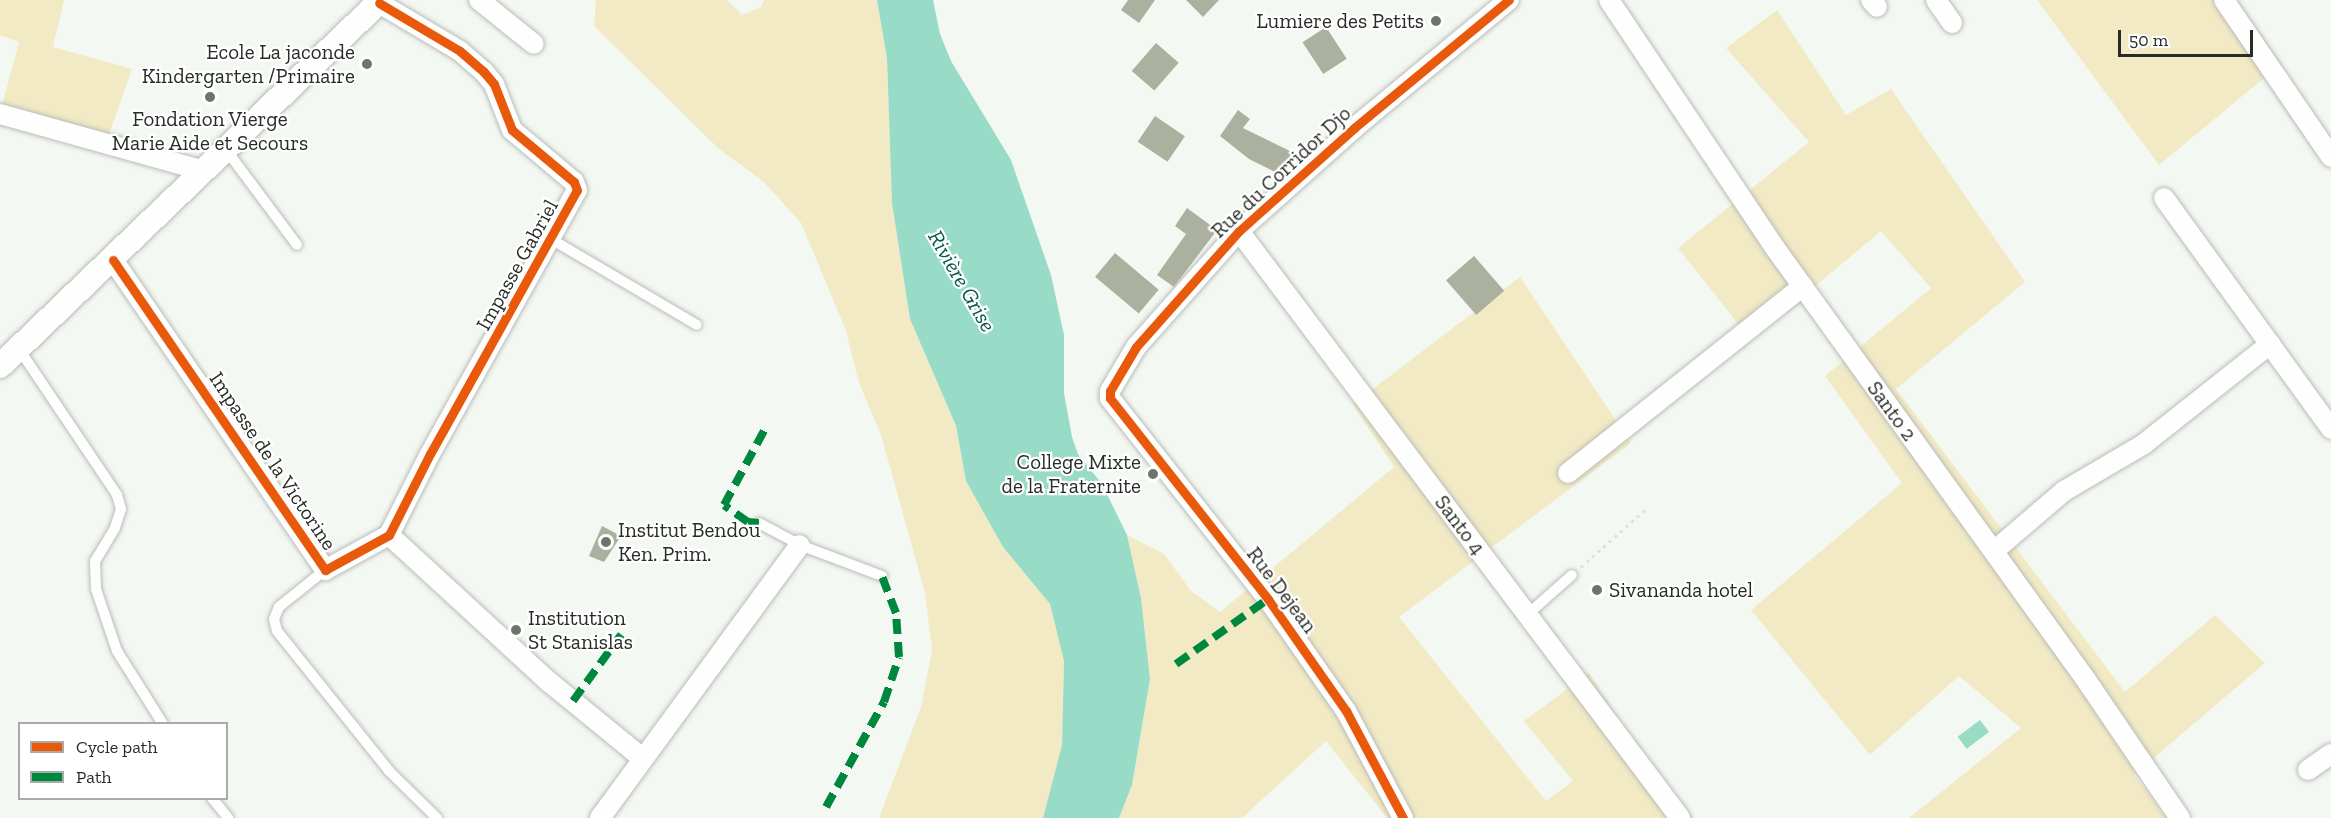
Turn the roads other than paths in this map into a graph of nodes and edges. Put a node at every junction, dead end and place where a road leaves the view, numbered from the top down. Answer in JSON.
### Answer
{"nodes":[{"id":1,"x":479,"y":0,"type":"edge"},
{"id":2,"x":1509,"y":0,"type":"edge"},
{"id":3,"x":1609,"y":0,"type":"edge"},
{"id":4,"x":1936,"y":0,"type":"edge"},
{"id":5,"x":2224,"y":0,"type":"edge"},
{"id":6,"x":380,"y":1,"type":"edge"},
{"id":7,"x":1952,"y":23,"type":"dead end"},
{"id":8,"x":534,"y":44,"type":"dead end"},
{"id":9,"x":0,"y":114,"type":"edge"},
{"id":10,"x":227,"y":151,"type":"junction"},
{"id":11,"x":2331,"y":157,"type":"edge"},
{"id":12,"x":204,"y":171,"type":"junction"},
{"id":13,"x":2164,"y":198,"type":"dead end"},
{"id":14,"x":1239,"y":231,"type":"junction"},
{"id":15,"x":551,"y":238,"type":"junction"},
{"id":16,"x":297,"y":244,"type":"dead end"},
{"id":17,"x":113,"y":260,"type":"junction"},
{"id":18,"x":1803,"y":286,"type":"junction"},
{"id":19,"x":697,"y":325,"type":"dead end"},
{"id":20,"x":2270,"y":344,"type":"junction"},
{"id":21,"x":19,"y":349,"type":"junction"},
{"id":22,"x":0,"y":366,"type":"edge"},
{"id":23,"x":1110,"y":398,"type":"joint"},
{"id":24,"x":2331,"y":429,"type":"edge"},
{"id":25,"x":1568,"y":473,"type":"dead end"},
{"id":26,"x":759,"y":524,"type":"dead end"},
{"id":27,"x":390,"y":535,"type":"junction"},
{"id":28,"x":800,"y":545,"type":"junction"},
{"id":29,"x":1994,"y":552,"type":"junction"},
{"id":30,"x":325,"y":570,"type":"junction"},
{"id":31,"x":1572,"y":575,"type":"road end"},
{"id":32,"x":882,"y":576,"type":"dead end"},
{"id":33,"x":1527,"y":615,"type":"junction"},
{"id":34,"x":162,"y":722,"type":"edge"},
{"id":35,"x":2331,"y":754,"type":"edge"},
{"id":36,"x":642,"y":758,"type":"junction"},
{"id":37,"x":2308,"y":770,"type":"dead end"},
{"id":38,"x":214,"y":800,"type":"edge"},
{"id":39,"x":228,"y":818,"type":"edge"},
{"id":40,"x":437,"y":818,"type":"edge"},
{"id":41,"x":600,"y":818,"type":"edge"},
{"id":42,"x":1403,"y":818,"type":"edge"},
{"id":43,"x":1680,"y":818,"type":"edge"},
{"id":44,"x":2180,"y":818,"type":"edge"}],
"edges":[{"from":1,"to":8,"type":"street"},
{"from":2,"to":14,"type":"street","name":"Rue du Corridor Djo"},
{"from":3,"to":18,"type":"street","name":"Santo 2"},
{"from":4,"to":7,"type":"street"},
{"from":5,"to":11,"type":"street"},
{"from":6,"to":10,"type":"street"},
{"from":6,"to":15,"type":"street","name":"Impasse Gabriel"},
{"from":9,"to":12,"type":"street"},
{"from":10,"to":12,"type":"street"},
{"from":10,"to":16,"type":"lane"},
{"from":12,"to":17,"type":"street"},
{"from":13,"to":20,"type":"street"},
{"from":14,"to":23,"type":"street","name":"Rue du Corridor Djo"},
{"from":14,"to":33,"type":"street","name":"Santo 4"},
{"from":15,"to":19,"type":"lane"},
{"from":15,"to":27,"type":"street","name":"Impasse Gabriel"},
{"from":17,"to":21,"type":"street"},
{"from":17,"to":30,"type":"street","name":"Impasse de la Victorine"},
{"from":18,"to":25,"type":"street"},
{"from":18,"to":29,"type":"street","name":"Santo 2"},
{"from":20,"to":24,"type":"street"},
{"from":20,"to":29,"type":"street"},
{"from":21,"to":22,"type":"street"},
{"from":21,"to":34,"type":"lane"},
{"from":23,"to":42,"type":"street","name":"Rue Dejean"},
{"from":26,"to":28,"type":"lane"},
{"from":27,"to":30,"type":"street","name":"Impasse de la Victorine"},
{"from":27,"to":36,"type":"street"},
{"from":28,"to":32,"type":"lane"},
{"from":28,"to":36,"type":"street"},
{"from":29,"to":44,"type":"street","name":"Santo 2"},
{"from":30,"to":40,"type":"lane"},
{"from":31,"to":33,"type":"lane"},
{"from":33,"to":43,"type":"street","name":"Santo 4"},
{"from":35,"to":37,"type":"street"},
{"from":36,"to":41,"type":"street"},
{"from":38,"to":39,"type":"lane"}]}
